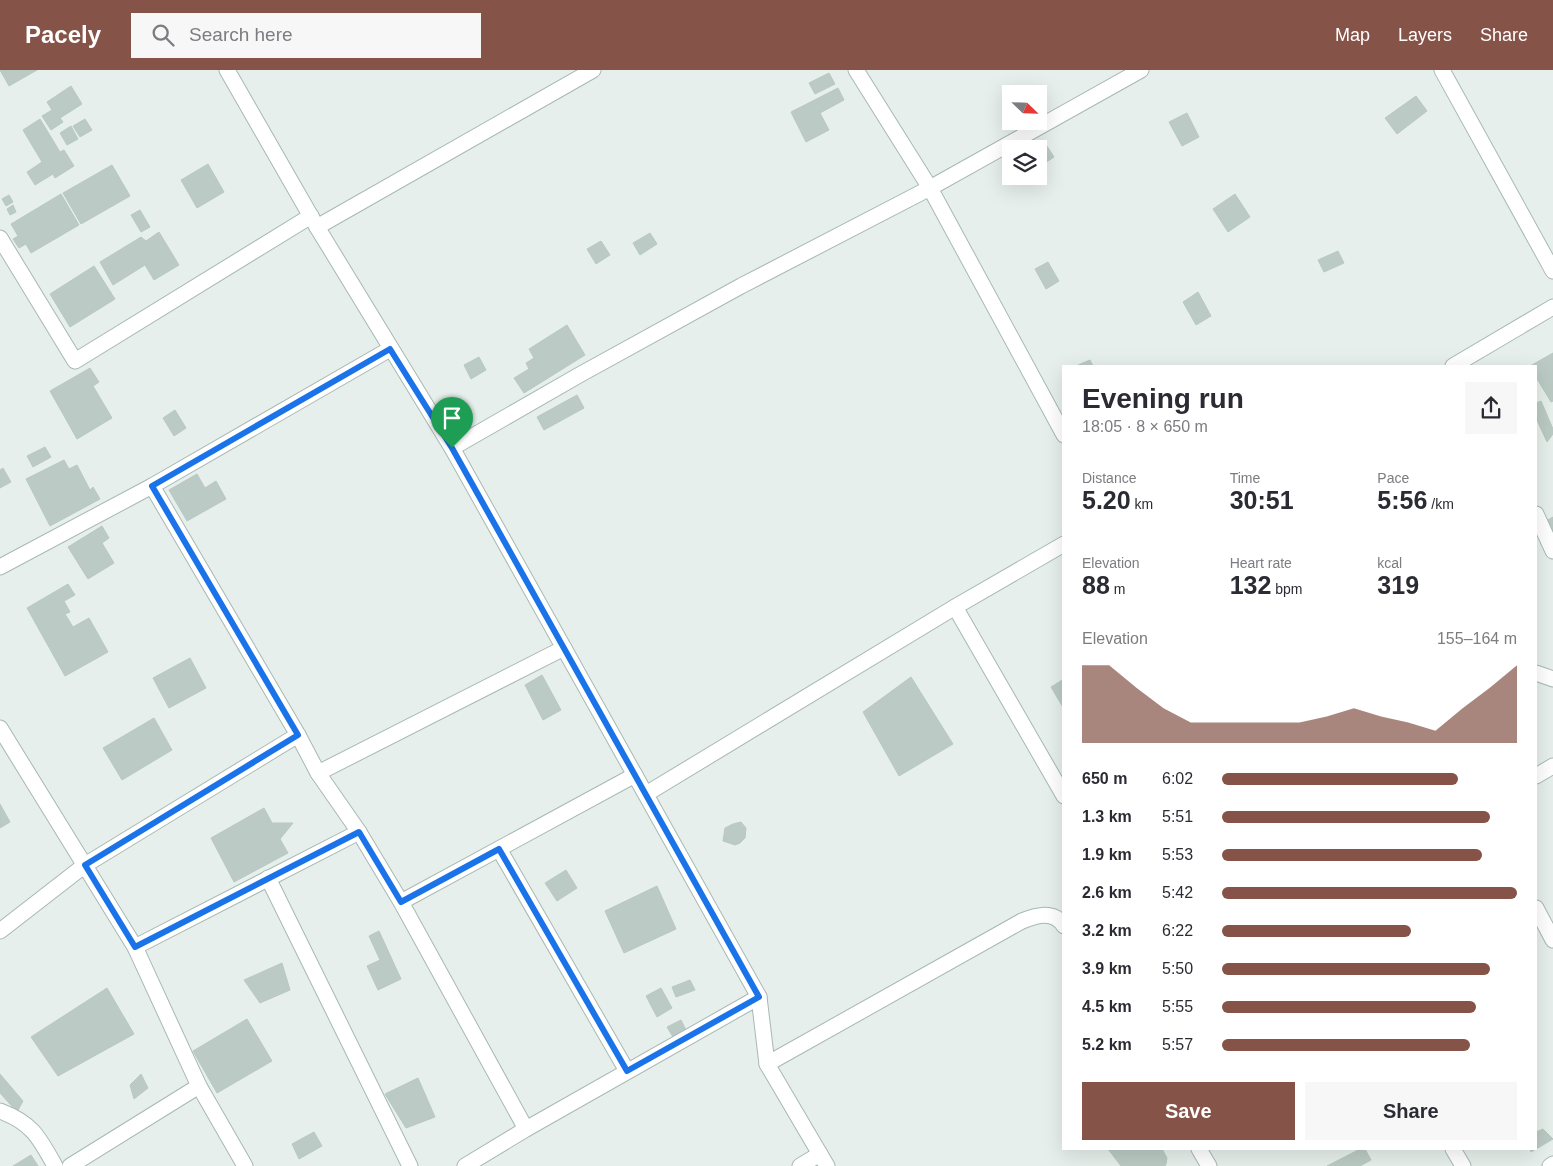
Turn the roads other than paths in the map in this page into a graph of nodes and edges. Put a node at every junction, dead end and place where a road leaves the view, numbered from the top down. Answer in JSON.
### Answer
{"nodes":[{"id":1,"x":227,"y":70,"type":"edge"},
{"id":2,"x":593,"y":70,"type":"edge"},
{"id":3,"x":856,"y":70,"type":"edge"},
{"id":4,"x":1141,"y":70,"type":"edge"},
{"id":5,"x":1442,"y":70,"type":"edge"},
{"id":6,"x":930,"y":188,"type":"junction"},
{"id":7,"x":314,"y":221,"type":"junction"},
{"id":8,"x":0,"y":238,"type":"edge"},
{"id":9,"x":1553,"y":271,"type":"edge"},
{"id":10,"x":1553,"y":307,"type":"edge"},
{"id":11,"x":390,"y":349,"type":"junction"},
{"id":12,"x":1463,"y":364,"type":"edge"},
{"id":13,"x":1062,"y":431,"type":"edge"},
{"id":14,"x":452,"y":448,"type":"junction"},
{"id":15,"x":152,"y":486,"type":"junction"},
{"id":16,"x":1537,"y":516,"type":"edge"},
{"id":17,"x":1062,"y":545,"type":"edge"},
{"id":18,"x":1553,"y":551,"type":"edge"},
{"id":19,"x":0,"y":567,"type":"edge"},
{"id":20,"x":954,"y":607,"type":"junction"},
{"id":21,"x":564,"y":648,"type":"junction"},
{"id":22,"x":1537,"y":673,"type":"edge"},
{"id":23,"x":1553,"y":680,"type":"edge"},
{"id":24,"x":0,"y":728,"type":"edge"},
{"id":25,"x":298,"y":735,"type":"junction"},
{"id":26,"x":1553,"y":766,"type":"edge"},
{"id":27,"x":318,"y":773,"type":"junction"},
{"id":28,"x":635,"y":775,"type":"junction"},
{"id":29,"x":1537,"y":775,"type":"edge"},
{"id":30,"x":1062,"y":793,"type":"edge"},
{"id":31,"x":646,"y":794,"type":"junction"},
{"id":32,"x":359,"y":832,"type":"junction"},
{"id":33,"x":499,"y":849,"type":"junction"},
{"id":34,"x":85,"y":865,"type":"junction"},
{"id":35,"x":268,"y":878,"type":"junction"},
{"id":36,"x":401,"y":902,"type":"junction"},
{"id":37,"x":1537,"y":910,"type":"edge"},
{"id":38,"x":1062,"y":922,"type":"edge"},
{"id":39,"x":0,"y":930,"type":"edge"},
{"id":40,"x":1553,"y":940,"type":"edge"},
{"id":41,"x":135,"y":947,"type":"junction"},
{"id":42,"x":759,"y":997,"type":"junction"},
{"id":43,"x":767,"y":1064,"type":"junction"},
{"id":44,"x":627,"y":1071,"type":"junction"},
{"id":45,"x":199,"y":1086,"type":"junction"},
{"id":46,"x":0,"y":1111,"type":"edge"},
{"id":47,"x":526,"y":1129,"type":"junction"},
{"id":48,"x":1200,"y":1150,"type":"edge"},
{"id":49,"x":1454,"y":1150,"type":"edge"},
{"id":50,"x":823,"y":1160,"type":"edge"},
{"id":51,"x":1553,"y":1164,"type":"edge"},
{"id":52,"x":55,"y":1166,"type":"edge"},
{"id":53,"x":70,"y":1166,"type":"edge"},
{"id":54,"x":245,"y":1166,"type":"edge"},
{"id":55,"x":410,"y":1166,"type":"edge"},
{"id":56,"x":465,"y":1166,"type":"edge"},
{"id":57,"x":800,"y":1166,"type":"edge"},
{"id":58,"x":1209,"y":1166,"type":"edge"},
{"id":59,"x":1463,"y":1166,"type":"edge"},
{"id":60,"x":1550,"y":1166,"type":"edge"}],
"edges":[{"from":1,"to":7,"type":"street"},
{"from":2,"to":7,"type":"street"},
{"from":3,"to":6,"type":"street"},
{"from":4,"to":6,"type":"street"},
{"from":5,"to":9,"type":"street"},
{"from":6,"to":13,"type":"street"},
{"from":6,"to":14,"type":"street"},
{"from":7,"to":8,"type":"street"},
{"from":7,"to":11,"type":"street"},
{"from":10,"to":12,"type":"street"},
{"from":11,"to":14,"type":"street"},
{"from":11,"to":15,"type":"street"},
{"from":14,"to":21,"type":"street"},
{"from":15,"to":19,"type":"street"},
{"from":15,"to":25,"type":"street"},
{"from":16,"to":18,"type":"street"},
{"from":17,"to":20,"type":"street"},
{"from":20,"to":30,"type":"street"},
{"from":20,"to":31,"type":"street"},
{"from":21,"to":27,"type":"street"},
{"from":21,"to":28,"type":"street"},
{"from":22,"to":23,"type":"street"},
{"from":24,"to":34,"type":"street"},
{"from":25,"to":27,"type":"street"},
{"from":25,"to":34,"type":"street"},
{"from":26,"to":29,"type":"street"},
{"from":27,"to":32,"type":"street"},
{"from":28,"to":31,"type":"street"},
{"from":28,"to":33,"type":"street"},
{"from":31,"to":42,"type":"street"},
{"from":32,"to":35,"type":"street"},
{"from":32,"to":36,"type":"street"},
{"from":33,"to":36,"type":"street"},
{"from":33,"to":44,"type":"street"},
{"from":34,"to":39,"type":"street"},
{"from":34,"to":41,"type":"street"},
{"from":35,"to":41,"type":"street"},
{"from":35,"to":55,"type":"street"},
{"from":36,"to":47,"type":"street"},
{"from":37,"to":40,"type":"street"},
{"from":38,"to":43,"type":"street"},
{"from":41,"to":45,"type":"street"},
{"from":42,"to":43,"type":"street"},
{"from":42,"to":44,"type":"street"},
{"from":43,"to":50,"type":"street"},
{"from":44,"to":47,"type":"street"},
{"from":45,"to":53,"type":"street"},
{"from":45,"to":54,"type":"street"},
{"from":46,"to":52,"type":"street"},
{"from":47,"to":56,"type":"street"},
{"from":48,"to":58,"type":"street"},
{"from":49,"to":59,"type":"street"},
{"from":50,"to":57,"type":"street"},
{"from":51,"to":60,"type":"street"}]}
